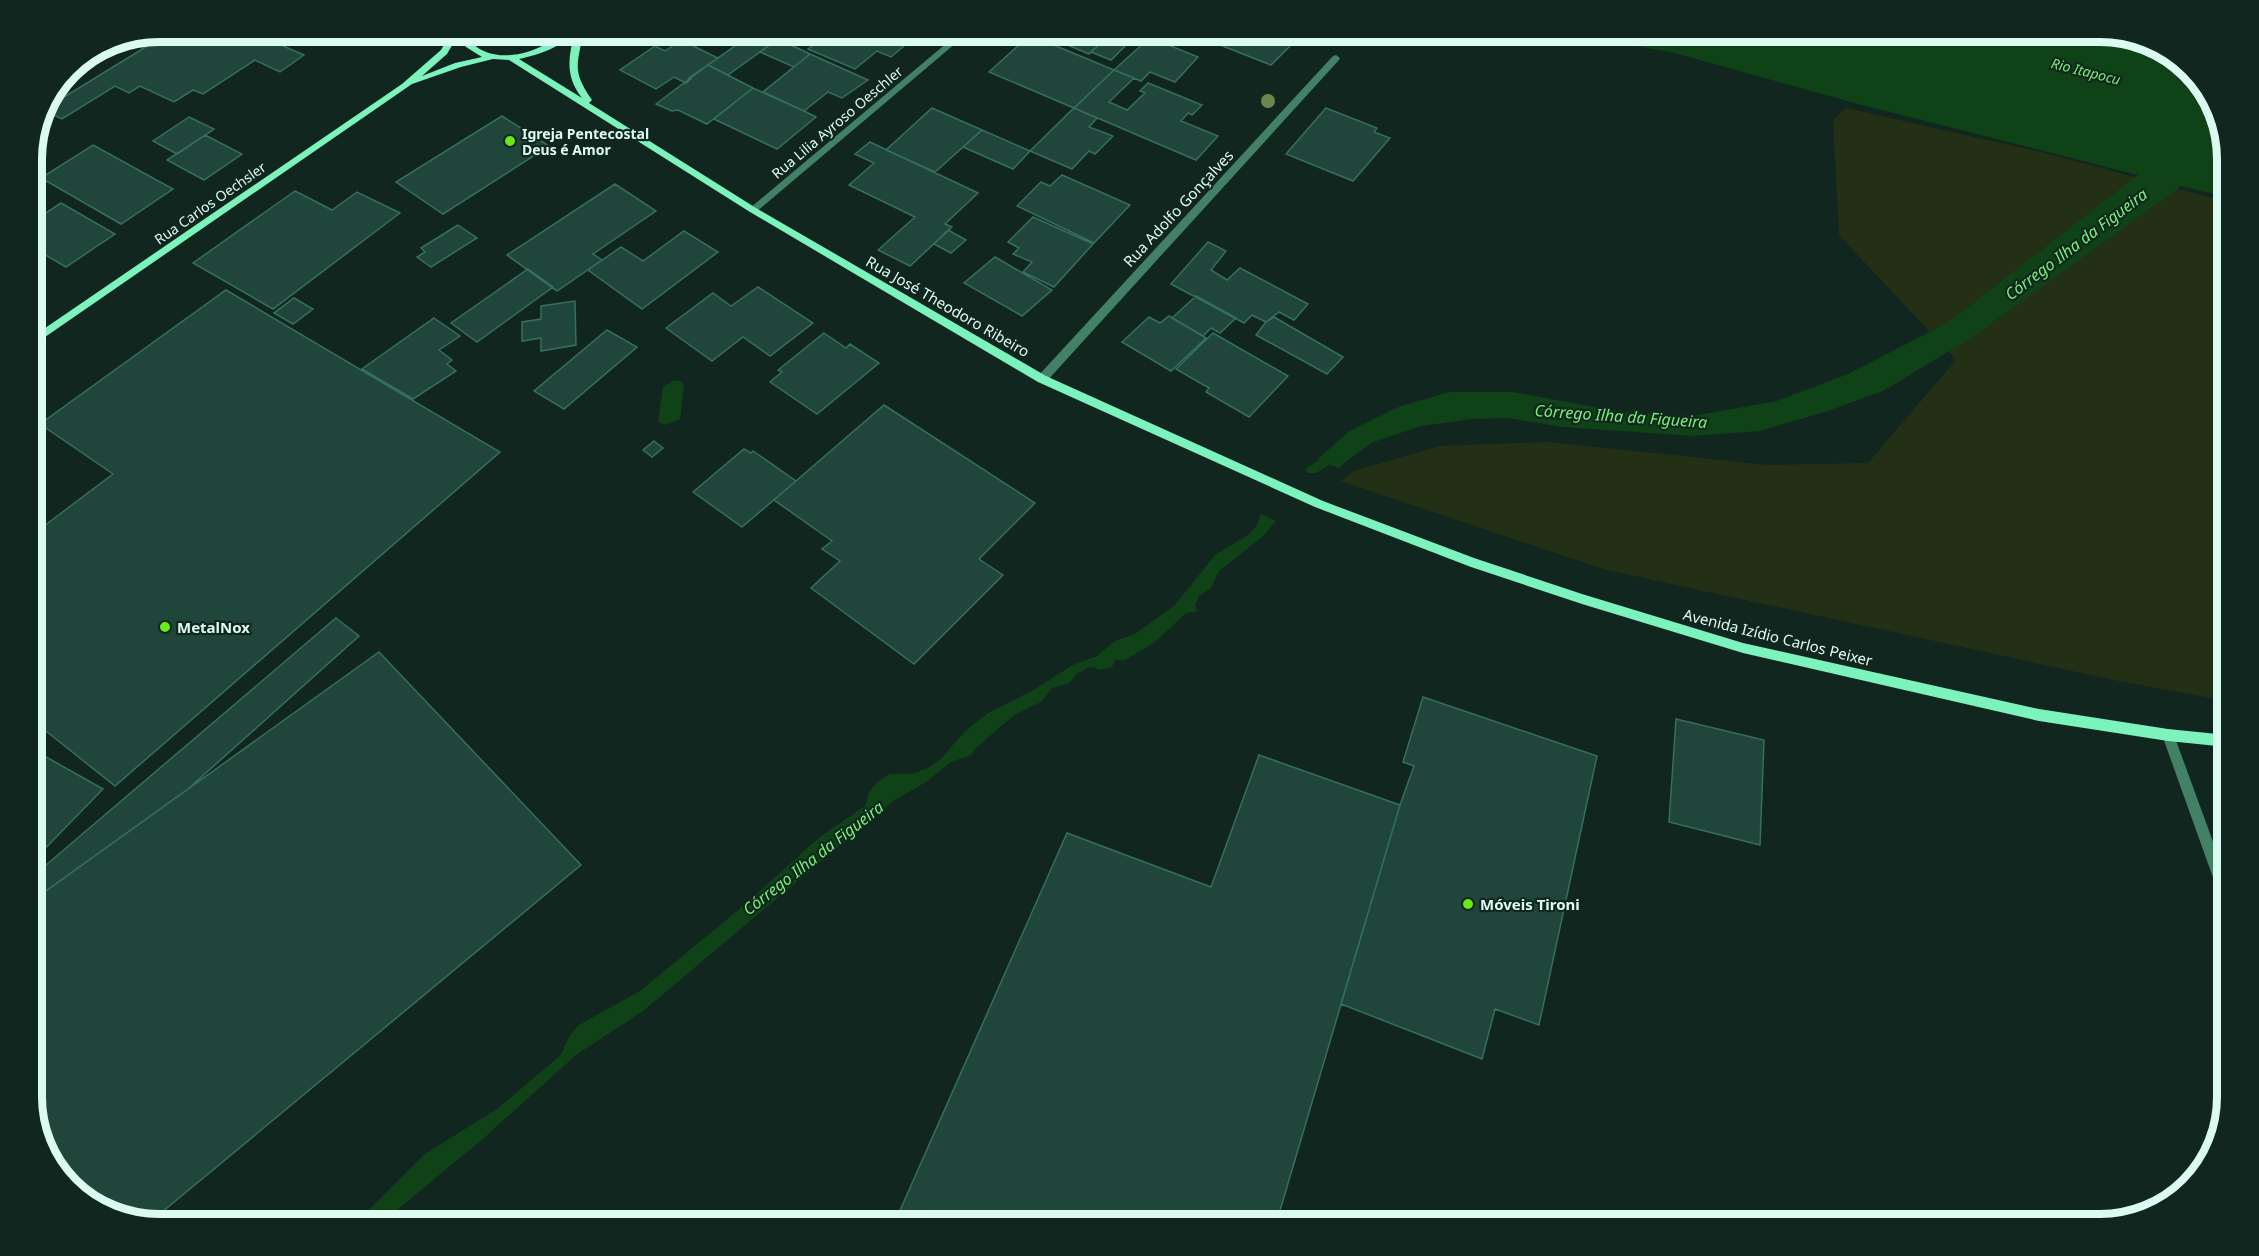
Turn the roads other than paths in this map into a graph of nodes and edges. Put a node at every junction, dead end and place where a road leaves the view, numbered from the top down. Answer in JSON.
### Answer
{"nodes":[{"id":1,"x":450,"y":42,"type":"edge"},
{"id":2,"x":468,"y":42,"type":"edge"},
{"id":3,"x":554,"y":42,"type":"edge"},
{"id":4,"x":577,"y":42,"type":"edge"},
{"id":5,"x":953,"y":42,"type":"edge"},
{"id":6,"x":497,"y":56,"type":"junction"},
{"id":7,"x":512,"y":58,"type":"junction"},
{"id":8,"x":1336,"y":58,"type":"dead end"},
{"id":9,"x":405,"y":86,"type":"junction"},
{"id":10,"x":596,"y":110,"type":"junction"},
{"id":11,"x":753,"y":210,"type":"junction"},
{"id":12,"x":42,"y":335,"type":"edge"},
{"id":13,"x":1042,"y":379,"type":"junction"},
{"id":14,"x":1302,"y":497,"type":"joint"},
{"id":15,"x":2168,"y":735,"type":"junction"},
{"id":16,"x":2217,"y":740,"type":"edge"},
{"id":17,"x":2217,"y":867,"type":"edge"}],
"edges":[{"from":1,"to":9,"type":"main road","name":"Rua Carlos Oechsler"},
{"from":2,"to":6,"type":"main road"},
{"from":3,"to":7,"type":"main road"},
{"from":4,"to":10,"type":"main road","name":"Rua José Theodoro Ribeiro"},
{"from":5,"to":11,"type":"street","name":"Rua Lilia Ayroso Oeschler"},
{"from":6,"to":7,"type":"main road"},
{"from":6,"to":9,"type":"main road","name":"Rua Carlos Oechsler"},
{"from":7,"to":10,"type":"main road","name":"Rua José Theodoro Ribeiro"},
{"from":8,"to":13,"type":"street","name":"Rua Adolfo Gonçalves"},
{"from":9,"to":12,"type":"main road","name":"Rua Carlos Oechsler"},
{"from":10,"to":11,"type":"main road","name":"Rua José Theodoro Ribeiro"},
{"from":11,"to":13,"type":"main road","name":"Rua José Theodoro Ribeiro"},
{"from":13,"to":14,"type":"main road","name":"Rua José Theodoro Ribeiro"},
{"from":14,"to":15,"type":"main road","name":"Avenida Izídio Carlos Peixer"},
{"from":15,"to":16,"type":"main road","name":"Avenida Izídio Carlos Peixer"},
{"from":15,"to":17,"type":"street"}]}
